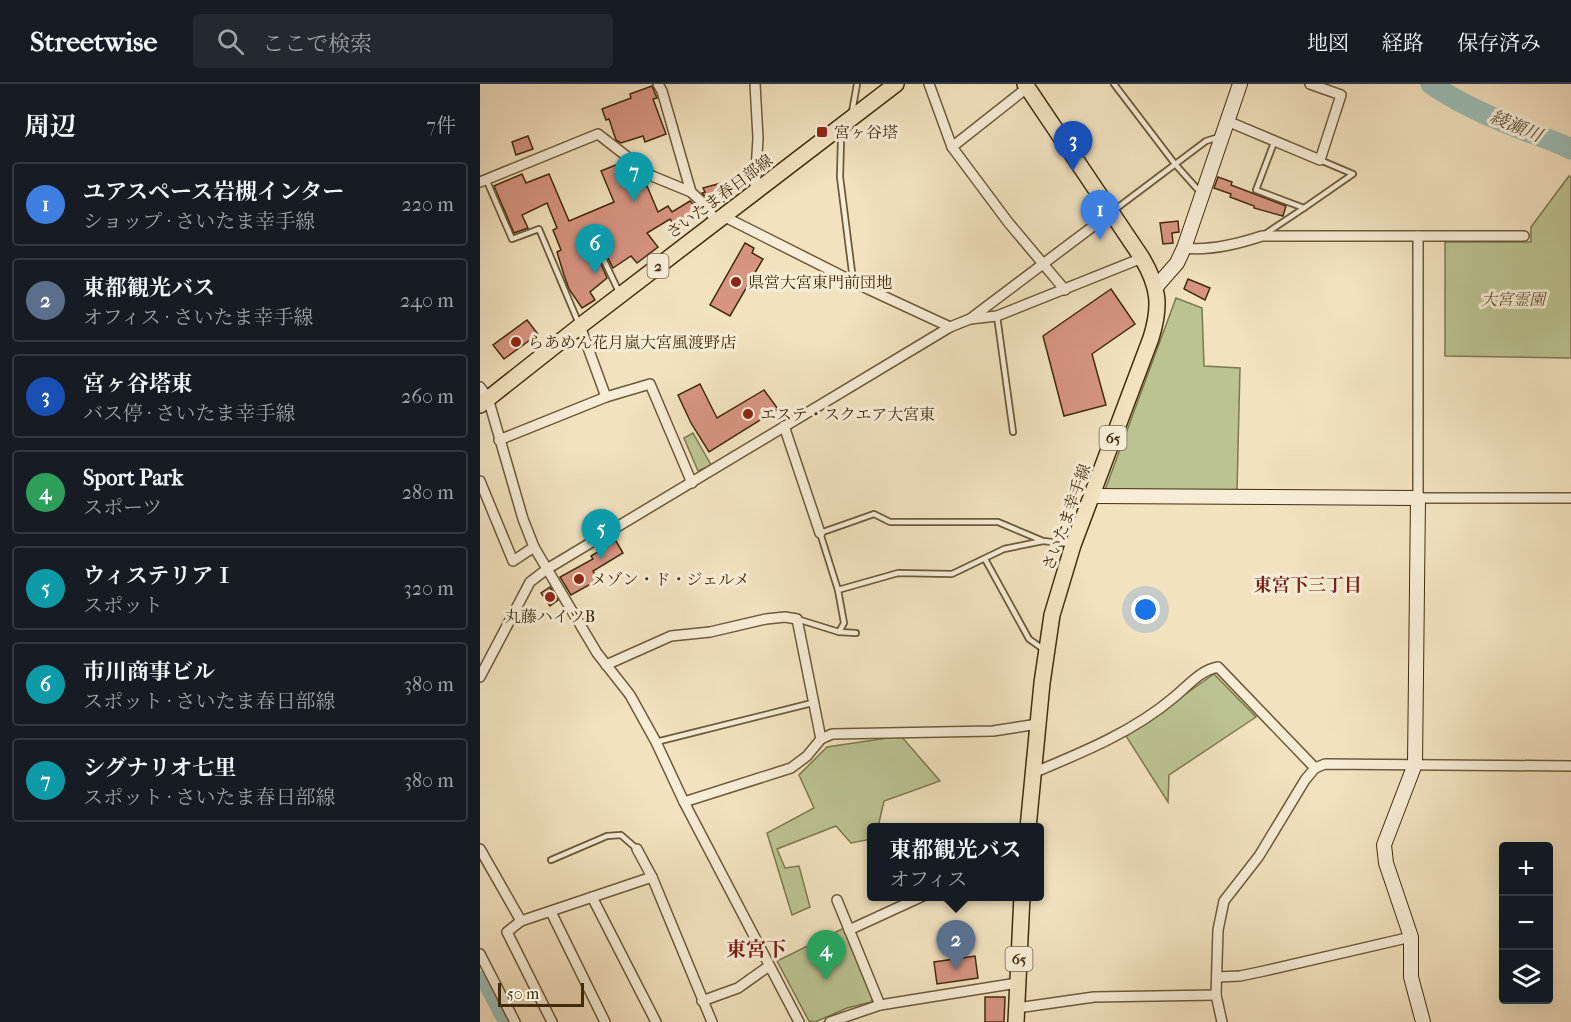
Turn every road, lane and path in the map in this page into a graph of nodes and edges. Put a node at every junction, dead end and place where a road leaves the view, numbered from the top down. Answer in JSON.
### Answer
{"nodes":[{"id":1,"x":658,"y":84,"type":"edge"},
{"id":2,"x":755,"y":84,"type":"edge"},
{"id":3,"x":857,"y":84,"type":"edge"},
{"id":4,"x":896,"y":84,"type":"edge"},
{"id":5,"x":929,"y":84,"type":"edge"},
{"id":6,"x":1114,"y":84,"type":"edge"},
{"id":7,"x":1240,"y":84,"type":"edge"},
{"id":8,"x":1310,"y":84,"type":"edge"},
{"id":9,"x":1028,"y":85,"type":"edge"},
{"id":10,"x":851,"y":117,"type":"junction"},
{"id":11,"x":1227,"y":121,"type":"junction"},
{"id":12,"x":838,"y":128,"type":"junction"},
{"id":13,"x":1221,"y":136,"type":"junction"},
{"id":14,"x":1275,"y":140,"type":"junction"},
{"id":15,"x":952,"y":147,"type":"junction"},
{"id":16,"x":1320,"y":160,"type":"junction"},
{"id":17,"x":1175,"y":164,"type":"junction"},
{"id":18,"x":483,"y":181,"type":"edge"},
{"id":19,"x":758,"y":189,"type":"junction"},
{"id":20,"x":691,"y":192,"type":"junction"},
{"id":21,"x":1202,"y":194,"type":"junction"},
{"id":22,"x":1304,"y":208,"type":"junction"},
{"id":23,"x":1112,"y":212,"type":"junction"},
{"id":24,"x":719,"y":219,"type":"junction"},
{"id":25,"x":1262,"y":236,"type":"junction"},
{"id":26,"x":1418,"y":236,"type":"junction"},
{"id":27,"x":1524,"y":236,"type":"dead end"},
{"id":28,"x":1184,"y":248,"type":"junction"},
{"id":29,"x":601,"y":254,"type":"dead end"},
{"id":30,"x":1142,"y":258,"type":"junction"},
{"id":31,"x":1044,"y":264,"type":"junction"},
{"id":32,"x":853,"y":281,"type":"junction"},
{"id":33,"x":1156,"y":287,"type":"junction"},
{"id":34,"x":1065,"y":290,"type":"junction"},
{"id":35,"x":620,"y":295,"type":"junction"},
{"id":36,"x":997,"y":316,"type":"junction"},
{"id":37,"x":970,"y":319,"type":"junction"},
{"id":38,"x":580,"y":326,"type":"junction"},
{"id":39,"x":950,"y":327,"type":"junction"},
{"id":40,"x":483,"y":397,"type":"edge"},
{"id":41,"x":606,"y":397,"type":"junction"},
{"id":42,"x":784,"y":426,"type":"junction"},
{"id":43,"x":1013,"y":432,"type":"dead end"},
{"id":44,"x":500,"y":440,"type":"junction"},
{"id":45,"x":480,"y":481,"type":"edge"},
{"id":46,"x":693,"y":483,"type":"junction"},
{"id":47,"x":1092,"y":496,"type":"junction"},
{"id":48,"x":1418,"y":498,"type":"junction"},
{"id":49,"x":1571,"y":498,"type":"edge"},
{"id":50,"x":820,"y":533,"type":"junction"},
{"id":51,"x":1043,"y":541,"type":"junction"},
{"id":52,"x":1073,"y":545,"type":"junction"},
{"id":53,"x":534,"y":546,"type":"junction"},
{"id":54,"x":985,"y":559,"type":"junction"},
{"id":55,"x":548,"y":569,"type":"junction"},
{"id":56,"x":838,"y":590,"type":"junction"},
{"id":57,"x":797,"y":619,"type":"junction"},
{"id":58,"x":839,"y":632,"type":"junction"},
{"id":59,"x":856,"y":633,"type":"dead end"},
{"id":60,"x":1046,"y":651,"type":"junction"},
{"id":61,"x":606,"y":665,"type":"junction"},
{"id":62,"x":480,"y":677,"type":"edge"},
{"id":63,"x":812,"y":703,"type":"junction"},
{"id":64,"x":1038,"y":724,"type":"junction"},
{"id":65,"x":821,"y":739,"type":"junction"},
{"id":66,"x":656,"y":742,"type":"junction"},
{"id":67,"x":1415,"y":764,"type":"junction"},
{"id":68,"x":1571,"y":766,"type":"edge"},
{"id":69,"x":1316,"y":768,"type":"junction"},
{"id":70,"x":1033,"y":773,"type":"junction"},
{"id":71,"x":684,"y":802,"type":"junction"},
{"id":72,"x":1028,"y":823,"type":"edge"},
{"id":73,"x":480,"y":849,"type":"edge"},
{"id":74,"x":637,"y":849,"type":"joint"},
{"id":75,"x":551,"y":860,"type":"dead end"},
{"id":76,"x":652,"y":878,"type":"junction"},
{"id":77,"x":592,"y":897,"type":"junction"},
{"id":78,"x":837,"y":900,"type":"dead end"},
{"id":79,"x":914,"y":901,"type":"edge"},
{"id":80,"x":1022,"y":901,"type":"edge"},
{"id":81,"x":550,"y":912,"type":"junction"},
{"id":82,"x":521,"y":921,"type":"junction"},
{"id":83,"x":849,"y":930,"type":"junction"},
{"id":84,"x":1411,"y":937,"type":"junction"},
{"id":85,"x":480,"y":954,"type":"edge"},
{"id":86,"x":769,"y":966,"type":"junction"},
{"id":87,"x":1217,"y":977,"type":"junction"},
{"id":88,"x":1017,"y":983,"type":"junction"},
{"id":89,"x":1216,"y":995,"type":"junction"},
{"id":90,"x":702,"y":1000,"type":"junction"},
{"id":91,"x":880,"y":1005,"type":"junction"},
{"id":92,"x":1016,"y":1015,"type":"edge"},
{"id":93,"x":515,"y":1022,"type":"edge"},
{"id":94,"x":552,"y":1022,"type":"edge"},
{"id":95,"x":605,"y":1022,"type":"edge"},
{"id":96,"x":656,"y":1022,"type":"edge"},
{"id":97,"x":712,"y":1022,"type":"edge"},
{"id":98,"x":800,"y":1022,"type":"edge"},
{"id":99,"x":830,"y":1022,"type":"edge"},
{"id":100,"x":1222,"y":1022,"type":"edge"},
{"id":101,"x":1423,"y":1022,"type":"edge"}],
"edges":[{"from":1,"to":20,"type":"street"},
{"from":2,"to":19,"type":"street"},
{"from":3,"to":10,"type":"lane"},
{"from":4,"to":10,"type":"main road","name":"さいたま春日部線","number":"2"},
{"from":5,"to":15,"type":"street"},
{"from":6,"to":17,"type":"lane"},
{"from":7,"to":11,"type":"street"},
{"from":8,"to":16,"type":"street"},
{"from":9,"to":15,"type":"street"},
{"from":9,"to":23,"type":"main road","name":"さいたま幸手線","number":"65"},
{"from":10,"to":12,"type":"main road","name":"さいたま春日部線","number":"2"},
{"from":11,"to":13,"type":"street"},
{"from":11,"to":14,"type":"street"},
{"from":12,"to":19,"type":"main road","name":"さいたま春日部線","number":"2"},
{"from":12,"to":32,"type":"lane"},
{"from":13,"to":17,"type":"lane"},
{"from":13,"to":21,"type":"street"},
{"from":14,"to":16,"type":"street"},
{"from":14,"to":22,"type":"lane"},
{"from":15,"to":31,"type":"street"},
{"from":16,"to":22,"type":"lane"},
{"from":17,"to":21,"type":"lane"},
{"from":17,"to":23,"type":"lane"},
{"from":18,"to":20,"type":"street"},
{"from":18,"to":38,"type":"lane"},
{"from":19,"to":24,"type":"main road","name":"さいたま春日部線","number":"2"},
{"from":20,"to":24,"type":"street"},
{"from":21,"to":28,"type":"street"},
{"from":22,"to":25,"type":"lane"},
{"from":23,"to":30,"type":"main road","name":"さいたま幸手線","number":"65"},
{"from":23,"to":31,"type":"street"},
{"from":24,"to":32,"type":"street"},
{"from":24,"to":35,"type":"main road","name":"さいたま春日部線","number":"2"},
{"from":25,"to":26,"type":"street"},
{"from":25,"to":28,"type":"street"},
{"from":26,"to":27,"type":"street"},
{"from":26,"to":48,"type":"street"},
{"from":28,"to":33,"type":"street"},
{"from":29,"to":35,"type":"lane"},
{"from":30,"to":33,"type":"main road","name":"さいたま幸手線","number":"65"},
{"from":30,"to":34,"type":"street"},
{"from":31,"to":34,"type":"street"},
{"from":31,"to":37,"type":"street"},
{"from":32,"to":39,"type":"street"},
{"from":33,"to":47,"type":"main road","name":"さいたま幸手線","number":"65"},
{"from":34,"to":36,"type":"street"},
{"from":35,"to":38,"type":"main road","name":"さいたま春日部線","number":"2"},
{"from":36,"to":37,"type":"street"},
{"from":36,"to":43,"type":"lane"},
{"from":37,"to":39,"type":"street"},
{"from":38,"to":40,"type":"main road","name":"さいたま春日部線","number":"2"},
{"from":38,"to":41,"type":"street"},
{"from":39,"to":42,"type":"street"},
{"from":40,"to":44,"type":"street"},
{"from":41,"to":44,"type":"street"},
{"from":41,"to":46,"type":"street"},
{"from":42,"to":46,"type":"street"},
{"from":42,"to":50,"type":"street"},
{"from":44,"to":53,"type":"street"},
{"from":45,"to":53,"type":"street"},
{"from":46,"to":55,"type":"street"},
{"from":47,"to":48,"type":"street"},
{"from":47,"to":52,"type":"main road","name":"さいたま幸手線","number":"65"},
{"from":48,"to":49,"type":"street"},
{"from":48,"to":67,"type":"street"},
{"from":50,"to":51,"type":"lane"},
{"from":50,"to":56,"type":"lane"},
{"from":51,"to":52,"type":"lane"},
{"from":51,"to":54,"type":"lane"},
{"from":52,"to":60,"type":"main road","name":"さいたま幸手線","number":"65"},
{"from":53,"to":55,"type":"street"},
{"from":54,"to":56,"type":"lane"},
{"from":54,"to":60,"type":"lane"},
{"from":55,"to":61,"type":"street"},
{"from":55,"to":62,"type":"street"},
{"from":56,"to":58,"type":"lane"},
{"from":57,"to":58,"type":"lane"},
{"from":57,"to":61,"type":"street"},
{"from":57,"to":63,"type":"street"},
{"from":58,"to":59,"type":"lane"},
{"from":60,"to":64,"type":"main road","name":"さいたま幸手線","number":"65"},
{"from":61,"to":66,"type":"street"},
{"from":63,"to":65,"type":"street"},
{"from":63,"to":66,"type":"lane"},
{"from":64,"to":65,"type":"street"},
{"from":64,"to":70,"type":"main road","name":"さいたま幸手線","number":"65"},
{"from":65,"to":71,"type":"street"},
{"from":66,"to":71,"type":"street"},
{"from":67,"to":68,"type":"street"},
{"from":67,"to":69,"type":"street"},
{"from":67,"to":84,"type":"street"},
{"from":69,"to":70,"type":"street"},
{"from":69,"to":87,"type":"street"},
{"from":70,"to":72,"type":"main road","name":"さいたま幸手線","number":"65"},
{"from":71,"to":86,"type":"street"},
{"from":73,"to":82,"type":"street"},
{"from":74,"to":75,"type":"lane"},
{"from":74,"to":76,"type":"street"},
{"from":76,"to":77,"type":"street"},
{"from":76,"to":90,"type":"street"},
{"from":77,"to":81,"type":"street"},
{"from":77,"to":96,"type":"street"},
{"from":78,"to":83,"type":"street"},
{"from":79,"to":83,"type":"street"},
{"from":80,"to":88,"type":"main road","number":"65"},
{"from":81,"to":82,"type":"street"},
{"from":81,"to":95,"type":"street"},
{"from":82,"to":94,"type":"street"},
{"from":83,"to":91,"type":"street"},
{"from":84,"to":87,"type":"street"},
{"from":84,"to":101,"type":"street"},
{"from":85,"to":93,"type":"street"},
{"from":86,"to":90,"type":"street"},
{"from":86,"to":98,"type":"street"},
{"from":87,"to":89,"type":"street"},
{"from":88,"to":91,"type":"street"},
{"from":88,"to":92,"type":"main road","number":"65"},
{"from":89,"to":92,"type":"street"},
{"from":89,"to":100,"type":"street"},
{"from":90,"to":97,"type":"street"},
{"from":91,"to":99,"type":"street"}]}
